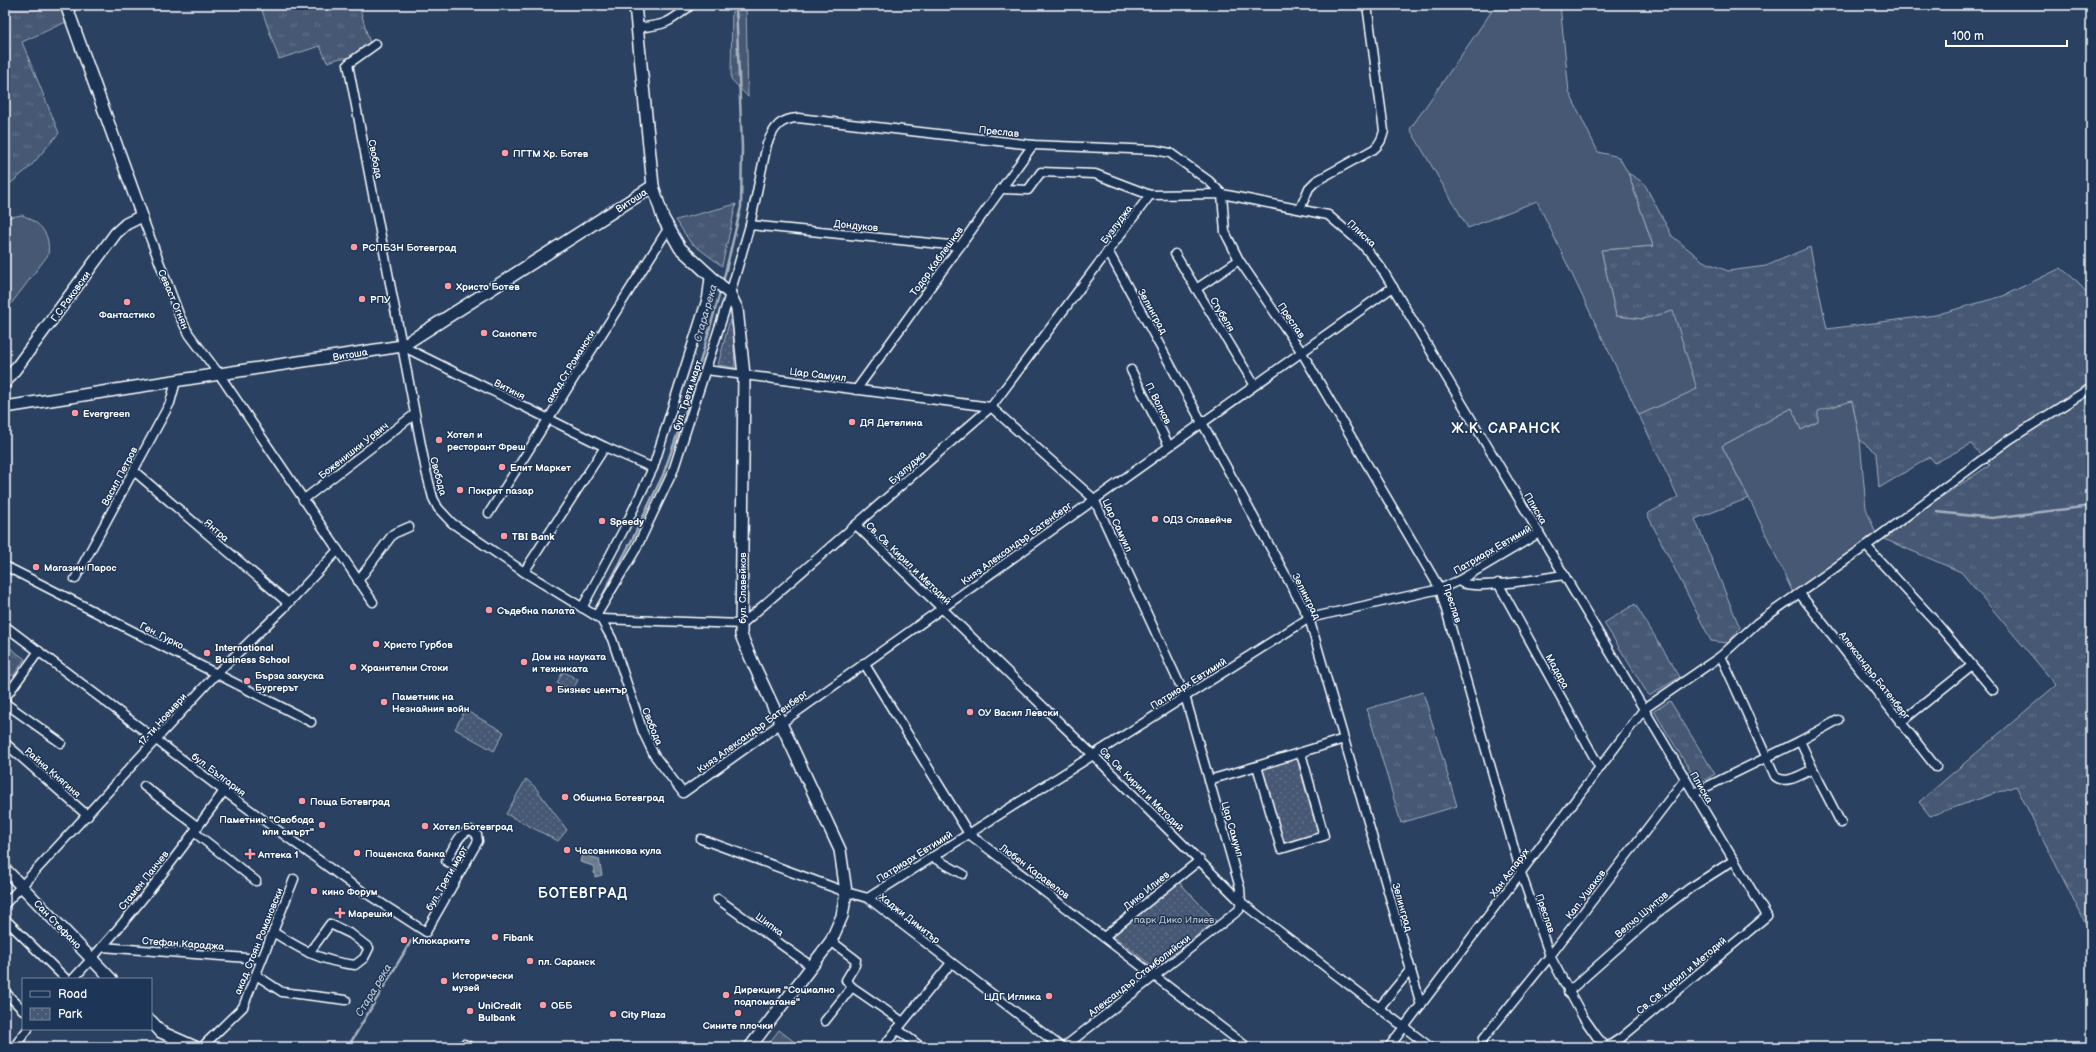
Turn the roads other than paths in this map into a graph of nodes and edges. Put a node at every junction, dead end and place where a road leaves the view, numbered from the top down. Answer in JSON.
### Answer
{"nodes":[{"id":1,"x":66,"y":5,"type":"edge"},
{"id":2,"x":635,"y":5,"type":"edge"},
{"id":3,"x":691,"y":5,"type":"edge"},
{"id":4,"x":1367,"y":5,"type":"edge"},
{"id":5,"x":636,"y":28,"type":"junction"},
{"id":6,"x":376,"y":44,"type":"dead end"},
{"id":7,"x":779,"y":123,"type":"joint"},
{"id":8,"x":1033,"y":145,"type":"junction"},
{"id":9,"x":653,"y":186,"type":"junction"},
{"id":10,"x":1001,"y":189,"type":"junction"},
{"id":11,"x":1150,"y":194,"type":"junction"},
{"id":12,"x":1222,"y":194,"type":"junction"},
{"id":13,"x":1300,"y":209,"type":"junction"},
{"id":14,"x":142,"y":216,"type":"junction"},
{"id":15,"x":750,"y":225,"type":"junction"},
{"id":16,"x":668,"y":229,"type":"junction"},
{"id":17,"x":960,"y":246,"type":"junction"},
{"id":18,"x":1108,"y":251,"type":"junction"},
{"id":19,"x":1175,"y":254,"type":"dead end"},
{"id":20,"x":1239,"y":260,"type":"junction"},
{"id":21,"x":713,"y":278,"type":"junction"},
{"id":22,"x":1393,"y":287,"type":"junction"},
{"id":23,"x":1196,"y":289,"type":"junction"},
{"id":24,"x":728,"y":292,"type":"junction"},
{"id":25,"x":402,"y":346,"type":"junction"},
{"id":26,"x":1301,"y":352,"type":"junction"},
{"id":27,"x":706,"y":370,"type":"junction"},
{"id":28,"x":1131,"y":370,"type":"dead end"},
{"id":29,"x":219,"y":374,"type":"junction"},
{"id":30,"x":744,"y":375,"type":"junction"},
{"id":31,"x":176,"y":381,"type":"junction"},
{"id":32,"x":5,"y":383,"type":"edge"},
{"id":33,"x":1254,"y":384,"type":"junction"},
{"id":34,"x":2091,"y":388,"type":"edge"},
{"id":35,"x":856,"y":390,"type":"junction"},
{"id":36,"x":5,"y":407,"type":"edge"},
{"id":37,"x":991,"y":407,"type":"junction"},
{"id":38,"x":415,"y":414,"type":"junction"},
{"id":39,"x":548,"y":419,"type":"junction"},
{"id":40,"x":1202,"y":423,"type":"junction"},
{"id":41,"x":1169,"y":446,"type":"junction"},
{"id":42,"x":605,"y":447,"type":"junction"},
{"id":43,"x":653,"y":468,"type":"junction"},
{"id":44,"x":134,"y":471,"type":"junction"},
{"id":45,"x":1094,"y":499,"type":"junction"},
{"id":46,"x":303,"y":500,"type":"junction"},
{"id":47,"x":489,"y":513,"type":"dead end"},
{"id":48,"x":856,"y":525,"type":"junction"},
{"id":49,"x":409,"y":527,"type":"dead end"},
{"id":50,"x":1539,"y":533,"type":"junction"},
{"id":51,"x":1866,"y":546,"type":"junction"},
{"id":52,"x":338,"y":550,"type":"junction"},
{"id":53,"x":5,"y":566,"type":"edge"},
{"id":54,"x":524,"y":572,"type":"junction"},
{"id":55,"x":1564,"y":575,"type":"junction"},
{"id":56,"x":75,"y":579,"type":"dead end"},
{"id":57,"x":1460,"y":580,"type":"junction"},
{"id":58,"x":358,"y":581,"type":"junction"},
{"id":59,"x":1498,"y":583,"type":"junction"},
{"id":60,"x":1440,"y":589,"type":"junction"},
{"id":61,"x":1800,"y":594,"type":"junction"},
{"id":62,"x":373,"y":602,"type":"dead end"},
{"id":63,"x":288,"y":603,"type":"junction"},
{"id":64,"x":582,"y":608,"type":"junction"},
{"id":65,"x":943,"y":609,"type":"junction"},
{"id":66,"x":599,"y":618,"type":"junction"},
{"id":67,"x":1309,"y":618,"type":"junction"},
{"id":68,"x":742,"y":624,"type":"junction"},
{"id":69,"x":5,"y":626,"type":"edge"},
{"id":70,"x":39,"y":651,"type":"junction"},
{"id":71,"x":1721,"y":656,"type":"junction"},
{"id":72,"x":864,"y":663,"type":"junction"},
{"id":73,"x":1972,"y":666,"type":"junction"},
{"id":74,"x":217,"y":673,"type":"junction"},
{"id":75,"x":1993,"y":690,"type":"dead end"},
{"id":76,"x":1185,"y":696,"type":"junction"},
{"id":77,"x":5,"y":698,"type":"edge"},
{"id":78,"x":5,"y":703,"type":"edge"},
{"id":79,"x":1644,"y":709,"type":"junction"},
{"id":80,"x":1838,"y":720,"type":"dead end"},
{"id":81,"x":311,"y":722,"type":"dead end"},
{"id":82,"x":780,"y":722,"type":"junction"},
{"id":83,"x":1900,"y":723,"type":"junction"},
{"id":84,"x":1344,"y":739,"type":"junction"},
{"id":85,"x":157,"y":740,"type":"junction"},
{"id":86,"x":1800,"y":741,"type":"junction"},
{"id":87,"x":5,"y":743,"type":"edge"},
{"id":88,"x":61,"y":743,"type":"dead end"},
{"id":89,"x":1301,"y":753,"type":"junction"},
{"id":90,"x":1093,"y":755,"type":"junction"},
{"id":91,"x":1766,"y":757,"type":"junction"},
{"id":92,"x":1257,"y":766,"type":"junction"},
{"id":93,"x":1936,"y":767,"type":"dead end"},
{"id":94,"x":1600,"y":768,"type":"junction"},
{"id":95,"x":1814,"y":769,"type":"junction"},
{"id":96,"x":1686,"y":779,"type":"junction"},
{"id":97,"x":1209,"y":780,"type":"junction"},
{"id":98,"x":144,"y":786,"type":"dead end"},
{"id":99,"x":224,"y":791,"type":"junction"},
{"id":100,"x":683,"y":792,"type":"joint"},
{"id":101,"x":1694,"y":793,"type":"junction"},
{"id":102,"x":88,"y":816,"type":"junction"},
{"id":103,"x":1841,"y":824,"type":"dead end"},
{"id":104,"x":196,"y":830,"type":"junction"},
{"id":105,"x":969,"y":834,"type":"junction"},
{"id":106,"x":701,"y":839,"type":"dead end"},
{"id":107,"x":932,"y":857,"type":"junction"},
{"id":108,"x":1200,"y":860,"type":"junction"},
{"id":109,"x":1734,"y":860,"type":"junction"},
{"id":110,"x":5,"y":869,"type":"edge"},
{"id":111,"x":462,"y":869,"type":"junction"},
{"id":112,"x":1521,"y":873,"type":"junction"},
{"id":113,"x":963,"y":874,"type":"dead end"},
{"id":114,"x":294,"y":879,"type":"dead end"},
{"id":115,"x":256,"y":881,"type":"dead end"},
{"id":116,"x":21,"y":887,"type":"junction"},
{"id":117,"x":846,"y":892,"type":"junction"},
{"id":118,"x":718,"y":898,"type":"dead end"},
{"id":119,"x":868,"y":898,"type":"junction"},
{"id":120,"x":1241,"y":902,"type":"junction"},
{"id":121,"x":5,"y":904,"type":"edge"},
{"id":122,"x":1767,"y":916,"type":"joint"},
{"id":123,"x":5,"y":919,"type":"edge"},
{"id":124,"x":273,"y":932,"type":"junction"},
{"id":125,"x":426,"y":932,"type":"joint"},
{"id":126,"x":1105,"y":936,"type":"junction"},
{"id":127,"x":831,"y":941,"type":"junction"},
{"id":128,"x":102,"y":947,"type":"junction"},
{"id":129,"x":308,"y":953,"type":"junction"},
{"id":130,"x":1550,"y":956,"type":"junction"},
{"id":131,"x":92,"y":959,"type":"junction"},
{"id":132,"x":262,"y":959,"type":"junction"},
{"id":133,"x":950,"y":963,"type":"junction"},
{"id":134,"x":811,"y":966,"type":"junction"},
{"id":135,"x":1411,"y":968,"type":"junction"},
{"id":136,"x":256,"y":975,"type":"junction"},
{"id":137,"x":1154,"y":976,"type":"junction"},
{"id":138,"x":65,"y":978,"type":"edge"},
{"id":139,"x":74,"y":978,"type":"edge"},
{"id":140,"x":110,"y":978,"type":"edge"},
{"id":141,"x":852,"y":987,"type":"junction"},
{"id":142,"x":5,"y":992,"type":"edge"},
{"id":143,"x":1568,"y":992,"type":"junction"},
{"id":144,"x":346,"y":1000,"type":"dead end"},
{"id":145,"x":1421,"y":1005,"type":"junction"},
{"id":146,"x":1378,"y":1008,"type":"junction"},
{"id":147,"x":22,"y":1009,"type":"edge"},
{"id":148,"x":825,"y":1021,"type":"dead end"},
{"id":149,"x":152,"y":1022,"type":"edge"},
{"id":150,"x":903,"y":1022,"type":"junction"},
{"id":151,"x":1404,"y":1027,"type":"junction"},
{"id":152,"x":897,"y":1029,"type":"junction"},
{"id":153,"x":27,"y":1030,"type":"edge"},
{"id":154,"x":1483,"y":1039,"type":"dead end"},
{"id":155,"x":200,"y":1045,"type":"edge"},
{"id":156,"x":14,"y":1047,"type":"edge"},
{"id":157,"x":750,"y":1047,"type":"edge"},
{"id":158,"x":883,"y":1047,"type":"edge"},
{"id":159,"x":921,"y":1047,"type":"edge"},
{"id":160,"x":1062,"y":1047,"type":"edge"},
{"id":161,"x":1247,"y":1047,"type":"edge"},
{"id":162,"x":1389,"y":1047,"type":"edge"},
{"id":163,"x":1430,"y":1047,"type":"edge"},
{"id":164,"x":1607,"y":1047,"type":"edge"}],
"edges":[{"from":1,"to":14,"type":"street","name":"Севаст Огнян"},
{"from":2,"to":5,"type":"street","name":"бул. Славейков"},
{"from":3,"to":5,"type":"street"},
{"from":4,"to":13,"type":"street"},
{"from":5,"to":9,"type":"street","name":"бул. Славейков"},
{"from":6,"to":25,"type":"street","name":"Свобода"},
{"from":7,"to":8,"type":"street","name":"Преслав"},
{"from":7,"to":15,"type":"street","name":"бул. Трети март"},
{"from":8,"to":10,"type":"street","name":"Тодор Каблешков"},
{"from":8,"to":12,"type":"street","name":"Преслав"},
{"from":9,"to":16,"type":"street","name":"бул. Славейков"},
{"from":9,"to":25,"type":"street","name":"Витоша"},
{"from":10,"to":11,"type":"street"},
{"from":10,"to":17,"type":"street","name":"Тодор Каблешков"},
{"from":11,"to":12,"type":"street","name":"Плиска"},
{"from":11,"to":18,"type":"street","name":"Бузлуджа"},
{"from":12,"to":13,"type":"street","name":"Плиска"},
{"from":12,"to":20,"type":"street","name":"Преслав"},
{"from":13,"to":22,"type":"street","name":"Плиска"},
{"from":14,"to":29,"type":"street","name":"Севаст Огнян"},
{"from":14,"to":32,"type":"street","name":"Г.С.Раковски"},
{"from":15,"to":17,"type":"street","name":"Дондуков"},
{"from":15,"to":24,"type":"street","name":"бул. Трети март"},
{"from":16,"to":21,"type":"street","name":"бул. Славейков"},
{"from":16,"to":39,"type":"street","name":"акад.Ст.Романски"},
{"from":17,"to":35,"type":"street","name":"Тодор Каблешков"},
{"from":18,"to":37,"type":"street","name":"Бузлуджа"},
{"from":18,"to":40,"type":"street","name":"Зелинград"},
{"from":19,"to":23,"type":"street","name":"Стубеля"},
{"from":20,"to":23,"type":"street"},
{"from":20,"to":26,"type":"street","name":"Преслав"},
{"from":21,"to":24,"type":"street","name":"бул. Славейков"},
{"from":21,"to":43,"type":"street","name":"бул. Трети март"},
{"from":22,"to":26,"type":"street","name":"Княз Александър Батенберг"},
{"from":22,"to":50,"type":"street","name":"Плиска"},
{"from":23,"to":33,"type":"street","name":"Стубеля"},
{"from":24,"to":27,"type":"street","name":"бул. Трети март"},
{"from":24,"to":30,"type":"street","name":"бул. Славейков"},
{"from":25,"to":29,"type":"street","name":"Витоша"},
{"from":25,"to":38,"type":"street","name":"Свобода"},
{"from":25,"to":39,"type":"street","name":"Витиня"},
{"from":26,"to":33,"type":"street","name":"Княз Александър Батенберг"},
{"from":26,"to":60,"type":"street","name":"Преслав"},
{"from":27,"to":30,"type":"street","name":"Цар Самуил"},
{"from":27,"to":66,"type":"street","name":"бул. Трети март"},
{"from":28,"to":41,"type":"street","name":"П. Волков"},
{"from":29,"to":31,"type":"street","name":"Витоша"},
{"from":29,"to":46,"type":"street","name":"Севаст Огнян"},
{"from":30,"to":35,"type":"street","name":"Цар Самуил"},
{"from":30,"to":68,"type":"street","name":"бул. Славейков"},
{"from":31,"to":36,"type":"street","name":"Витоша"},
{"from":31,"to":44,"type":"street","name":"Васил Петров"},
{"from":33,"to":40,"type":"street","name":"Княз Александър Батенберг"},
{"from":34,"to":51,"type":"street","name":"Хан Аспарух"},
{"from":35,"to":37,"type":"street","name":"Цар Самуил"},
{"from":37,"to":45,"type":"street","name":"Цар Самуил"},
{"from":37,"to":48,"type":"street","name":"Бузлуджа"},
{"from":38,"to":46,"type":"street","name":"Боженишки Урвич"},
{"from":38,"to":54,"type":"street","name":"Свобода"},
{"from":39,"to":42,"type":"street","name":"Витиня"},
{"from":39,"to":47,"type":"street","name":"акад.Ст.Романски"},
{"from":40,"to":41,"type":"street","name":"Княз Александър Батенберг"},
{"from":40,"to":67,"type":"street","name":"Зелинград"},
{"from":41,"to":45,"type":"street","name":"Княз Александър Батенберг"},
{"from":42,"to":43,"type":"street","name":"Витиня"},
{"from":42,"to":54,"type":"street"},
{"from":43,"to":64,"type":"street","name":"бул. Трети март"},
{"from":44,"to":56,"type":"street","name":"Васил Петров"},
{"from":44,"to":63,"type":"street","name":"Янтра"},
{"from":45,"to":65,"type":"street","name":"Княз Александър Батенберг"},
{"from":45,"to":76,"type":"street","name":"Цар Самуил"},
{"from":46,"to":52,"type":"street","name":"Севаст Огнян"},
{"from":48,"to":65,"type":"street","name":"Св. Св. Кирил и Методий"},
{"from":48,"to":68,"type":"street","name":"Бузлуджа"},
{"from":49,"to":58,"type":"street"},
{"from":50,"to":55,"type":"street","name":"Плиска"},
{"from":50,"to":57,"type":"street","name":"Патриарх Евтимий"},
{"from":51,"to":61,"type":"street","name":"Хан Аспарух"},
{"from":51,"to":73,"type":"street"},
{"from":52,"to":58,"type":"street","name":"Севаст Огнян"},
{"from":52,"to":63,"type":"street","name":"17-ти Ноември"},
{"from":53,"to":74,"type":"street","name":"Ген. Гурко"},
{"from":54,"to":64,"type":"street","name":"Свобода"},
{"from":55,"to":59,"type":"street"},
{"from":55,"to":79,"type":"street","name":"Плиска"},
{"from":57,"to":59,"type":"street"},
{"from":57,"to":60,"type":"street","name":"Патриарх Евтимий"},
{"from":58,"to":62,"type":"street","name":"Севаст Огнян"},
{"from":59,"to":94,"type":"street","name":"Мадара"},
{"from":60,"to":67,"type":"street","name":"Патриарх Евтимий"},
{"from":60,"to":112,"type":"street","name":"Преслав"},
{"from":61,"to":71,"type":"street","name":"Хан Аспарух"},
{"from":61,"to":83,"type":"street","name":"Александър Батенберг"},
{"from":63,"to":74,"type":"street","name":"17-ти Ноември"},
{"from":64,"to":66,"type":"street","name":"Свобода"},
{"from":65,"to":72,"type":"street","name":"Княз Александър Батенберг"},
{"from":65,"to":90,"type":"street","name":"Св. Св. Кирил и Методий"},
{"from":66,"to":68,"type":"street"},
{"from":66,"to":100,"type":"street","name":"Свобода"},
{"from":67,"to":76,"type":"street","name":"Патриарх Евтимий"},
{"from":67,"to":84,"type":"street","name":"Зелинград"},
{"from":68,"to":82,"type":"street","name":"бул. Славейков"},
{"from":69,"to":70,"type":"street","name":"бул. България"},
{"from":70,"to":77,"type":"street"},
{"from":70,"to":85,"type":"street","name":"бул. България"},
{"from":71,"to":79,"type":"street","name":"Хан Аспарух"},
{"from":71,"to":91,"type":"street"},
{"from":72,"to":82,"type":"street","name":"Княз Александър Батенберг"},
{"from":72,"to":105,"type":"street","name":"Любен Каравелов"},
{"from":73,"to":75,"type":"street"},
{"from":73,"to":83,"type":"street"},
{"from":74,"to":81,"type":"street","name":"Ген. Гурко"},
{"from":74,"to":85,"type":"street","name":"17-ти Ноември"},
{"from":76,"to":90,"type":"street","name":"Патриарх Евтимий"},
{"from":76,"to":97,"type":"street","name":"Цар Самуил"},
{"from":78,"to":88,"type":"street"},
{"from":79,"to":94,"type":"street","name":"Хан Аспарух"},
{"from":79,"to":96,"type":"street","name":"Плиска"},
{"from":80,"to":86,"type":"street"},
{"from":82,"to":100,"type":"street","name":"Княз Александър Батенберг"},
{"from":82,"to":117,"type":"street","name":"бул. Славейков"},
{"from":83,"to":93,"type":"street","name":"Александър Батенберг"},
{"from":84,"to":89,"type":"street"},
{"from":84,"to":135,"type":"street","name":"Зелинград"},
{"from":85,"to":99,"type":"street","name":"бул. България"},
{"from":85,"to":102,"type":"street","name":"17-ти Ноември"},
{"from":86,"to":91,"type":"street"},
{"from":86,"to":95,"type":"street"},
{"from":87,"to":102,"type":"street","name":"Райна Княгиня"},
{"from":89,"to":92,"type":"street"},
{"from":89,"to":92,"type":"street"},
{"from":90,"to":105,"type":"street","name":"Патриарх Евтимий"},
{"from":90,"to":108,"type":"street","name":"Св. Св. Кирил и Методий"},
{"from":91,"to":95,"type":"street"},
{"from":91,"to":101,"type":"street"},
{"from":92,"to":97,"type":"street"},
{"from":94,"to":112,"type":"street","name":"Хан Аспарух"},
{"from":95,"to":103,"type":"street"},
{"from":96,"to":101,"type":"street","name":"Плиска"},
{"from":96,"to":130,"type":"street","name":"Кап. Ушаков"},
{"from":97,"to":120,"type":"street","name":"Цар Самуил"},
{"from":98,"to":104,"type":"street"},
{"from":99,"to":104,"type":"street","name":"Стамен Панчев"},
{"from":99,"to":125,"type":"street","name":"бул. България"},
{"from":101,"to":109,"type":"street","name":"Плиска"},
{"from":102,"to":116,"type":"street","name":"17-ти Ноември"},
{"from":104,"to":115,"type":"street"},
{"from":104,"to":128,"type":"street","name":"Стамен Панчев"},
{"from":105,"to":107,"type":"street","name":"Патриарх Евтимий"},
{"from":105,"to":126,"type":"street","name":"Любен Каравелов"},
{"from":106,"to":117,"type":"street","name":"Хаджи Димитър"},
{"from":107,"to":113,"type":"street"},
{"from":107,"to":119,"type":"street","name":"Патриарх Евтимий"},
{"from":108,"to":120,"type":"street","name":"Св. Св. Кирил и Методий"},
{"from":108,"to":126,"type":"street","name":"Дико Илиев"},
{"from":109,"to":122,"type":"street","name":"Плиска"},
{"from":109,"to":143,"type":"street","name":"Велчо Шунтов"},
{"from":110,"to":116,"type":"street","name":"Сан Стефано"},
{"from":111,"to":111,"type":"street","name":"бул. Трети март"},
{"from":111,"to":125,"type":"street","name":"бул. Трети март"},
{"from":112,"to":130,"type":"street","name":"Преслав"},
{"from":112,"to":145,"type":"street","name":"Хан Аспарух"},
{"from":114,"to":124,"type":"street","name":"акад. Стоян Романовски"},
{"from":116,"to":121,"type":"street","name":"17-ти Ноември"},
{"from":116,"to":131,"type":"street","name":"Сан Стефано"},
{"from":117,"to":119,"type":"street","name":"Хаджи Димитър"},
{"from":117,"to":127,"type":"street","name":"бул. Славейков"},
{"from":118,"to":134,"type":"street","name":"Шипка"},
{"from":119,"to":133,"type":"street","name":"Хаджи Димитър"},
{"from":120,"to":137,"type":"street","name":"Александър Стамболийски"},
{"from":120,"to":146,"type":"street","name":"Св. Св. Кирил и Методий"},
{"from":122,"to":164,"type":"street","name":"Св. Св. Кирил и Методий"},
{"from":123,"to":138,"type":"street"},
{"from":124,"to":129,"type":"street"},
{"from":124,"to":132,"type":"street","name":"акад. Стоян Романовски"},
{"from":126,"to":137,"type":"street","name":"Любен Каравелов"},
{"from":127,"to":134,"type":"street"},
{"from":127,"to":141,"type":"street"},
{"from":128,"to":131,"type":"street","name":"Стамен Панчев"},
{"from":128,"to":132,"type":"street","name":"Стефан Караджа"},
{"from":129,"to":129,"type":"street"},
{"from":130,"to":143,"type":"street","name":"Преслав"},
{"from":130,"to":154,"type":"street","name":"Кап. Ушаков"},
{"from":131,"to":139,"type":"street","name":"Стамен Панчев"},
{"from":131,"to":140,"type":"street","name":"Сан Стефано"},
{"from":132,"to":136,"type":"street","name":"акад. Стоян Романовски"},
{"from":133,"to":150,"type":"street"},
{"from":133,"to":160,"type":"street","name":"Хаджи Димитър"},
{"from":134,"to":157,"type":"street"},
{"from":135,"to":145,"type":"street","name":"Зелинград"},
{"from":135,"to":146,"type":"street"},
{"from":136,"to":144,"type":"street"},
{"from":136,"to":155,"type":"street","name":"акад. Стоян Романовски"},
{"from":137,"to":160,"type":"street","name":"Александър Стамболийски"},
{"from":137,"to":161,"type":"street","name":"Любен Каравелов"},
{"from":141,"to":148,"type":"street"},
{"from":141,"to":150,"type":"street"},
{"from":142,"to":147,"type":"street"},
{"from":143,"to":164,"type":"street","name":"Преслав"},
{"from":145,"to":151,"type":"street","name":"Хан Аспарух"},
{"from":146,"to":151,"type":"street","name":"Св. Св. Кирил и Методий"},
{"from":149,"to":155,"type":"street"},
{"from":150,"to":152,"type":"street"},
{"from":151,"to":162,"type":"street","name":"Хан Аспарух"},
{"from":151,"to":163,"type":"street","name":"Св. Св. Кирил и Методий"},
{"from":152,"to":158,"type":"street"},
{"from":152,"to":159,"type":"street"},
{"from":153,"to":156,"type":"street"}]}
